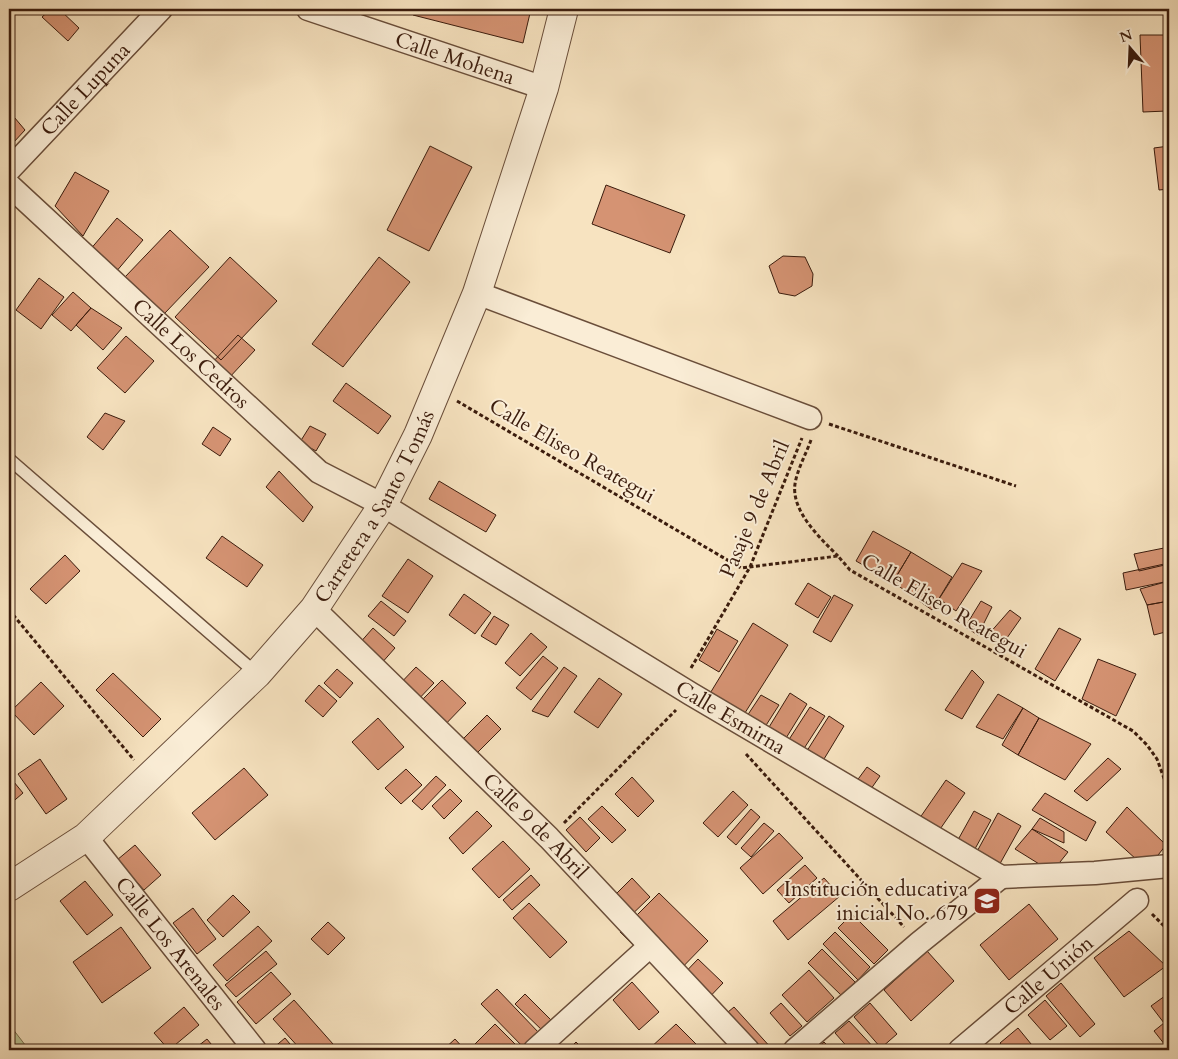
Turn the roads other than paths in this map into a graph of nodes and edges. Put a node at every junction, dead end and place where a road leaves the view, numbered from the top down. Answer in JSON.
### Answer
{"nodes":[{"id":1,"x":161,"y":9,"type":"edge"},
{"id":2,"x":308,"y":9,"type":"edge"},
{"id":3,"x":564,"y":9,"type":"edge"},
{"id":4,"x":544,"y":88,"type":"junction"},
{"id":5,"x":9,"y":170,"type":"edge"},
{"id":6,"x":9,"y":185,"type":"edge"},
{"id":7,"x":477,"y":293,"type":"junction"},
{"id":8,"x":814,"y":419,"type":"road end"},
{"id":9,"x":9,"y":459,"type":"edge"},
{"id":10,"x":383,"y":506,"type":"junction"},
{"id":11,"x":314,"y":609,"type":"junction"},
{"id":12,"x":257,"y":674,"type":"junction"},
{"id":13,"x":86,"y":837,"type":"junction"},
{"id":14,"x":1169,"y":866,"type":"edge"},
{"id":15,"x":1001,"y":877,"type":"junction"},
{"id":16,"x":9,"y":887,"type":"edge"},
{"id":17,"x":1137,"y":900,"type":"dead end"},
{"id":18,"x":650,"y":946,"type":"junction"},
{"id":19,"x":255,"y":1050,"type":"edge"},
{"id":20,"x":535,"y":1050,"type":"edge"},
{"id":21,"x":748,"y":1050,"type":"edge"},
{"id":22,"x":795,"y":1050,"type":"edge"},
{"id":23,"x":960,"y":1050,"type":"edge"}],
"edges":[{"from":1,"to":5,"type":"street","name":"Calle Lupuna"},
{"from":2,"to":4,"type":"street","name":"Calle Mohena"},
{"from":3,"to":4,"type":"street","name":"Carretera a Santo Tomás"},
{"from":4,"to":7,"type":"street","name":"Carretera a Santo Tomás"},
{"from":6,"to":10,"type":"street","name":"Calle Los Cedros"},
{"from":7,"to":8,"type":"street"},
{"from":7,"to":10,"type":"street","name":"Carretera a Santo Tomás"},
{"from":9,"to":12,"type":"lane"},
{"from":10,"to":11,"type":"street","name":"Carretera a Santo Tomás"},
{"from":10,"to":15,"type":"street","name":"Calle Esmirna"},
{"from":11,"to":12,"type":"street","name":"Carretera a Santo Tomás"},
{"from":11,"to":18,"type":"street","name":"Calle 9 de Abril"},
{"from":12,"to":13,"type":"street","name":"Carretera a Santo Tomás"},
{"from":13,"to":16,"type":"street","name":"Carretera a Santo Tomás"},
{"from":13,"to":19,"type":"street","name":"Calle Los Arenales"},
{"from":14,"to":15,"type":"street"},
{"from":15,"to":22,"type":"street"},
{"from":17,"to":23,"type":"street","name":"Calle Unión"},
{"from":18,"to":20,"type":"street"},
{"from":18,"to":21,"type":"street","name":"Calle 9 de Abril"}]}
